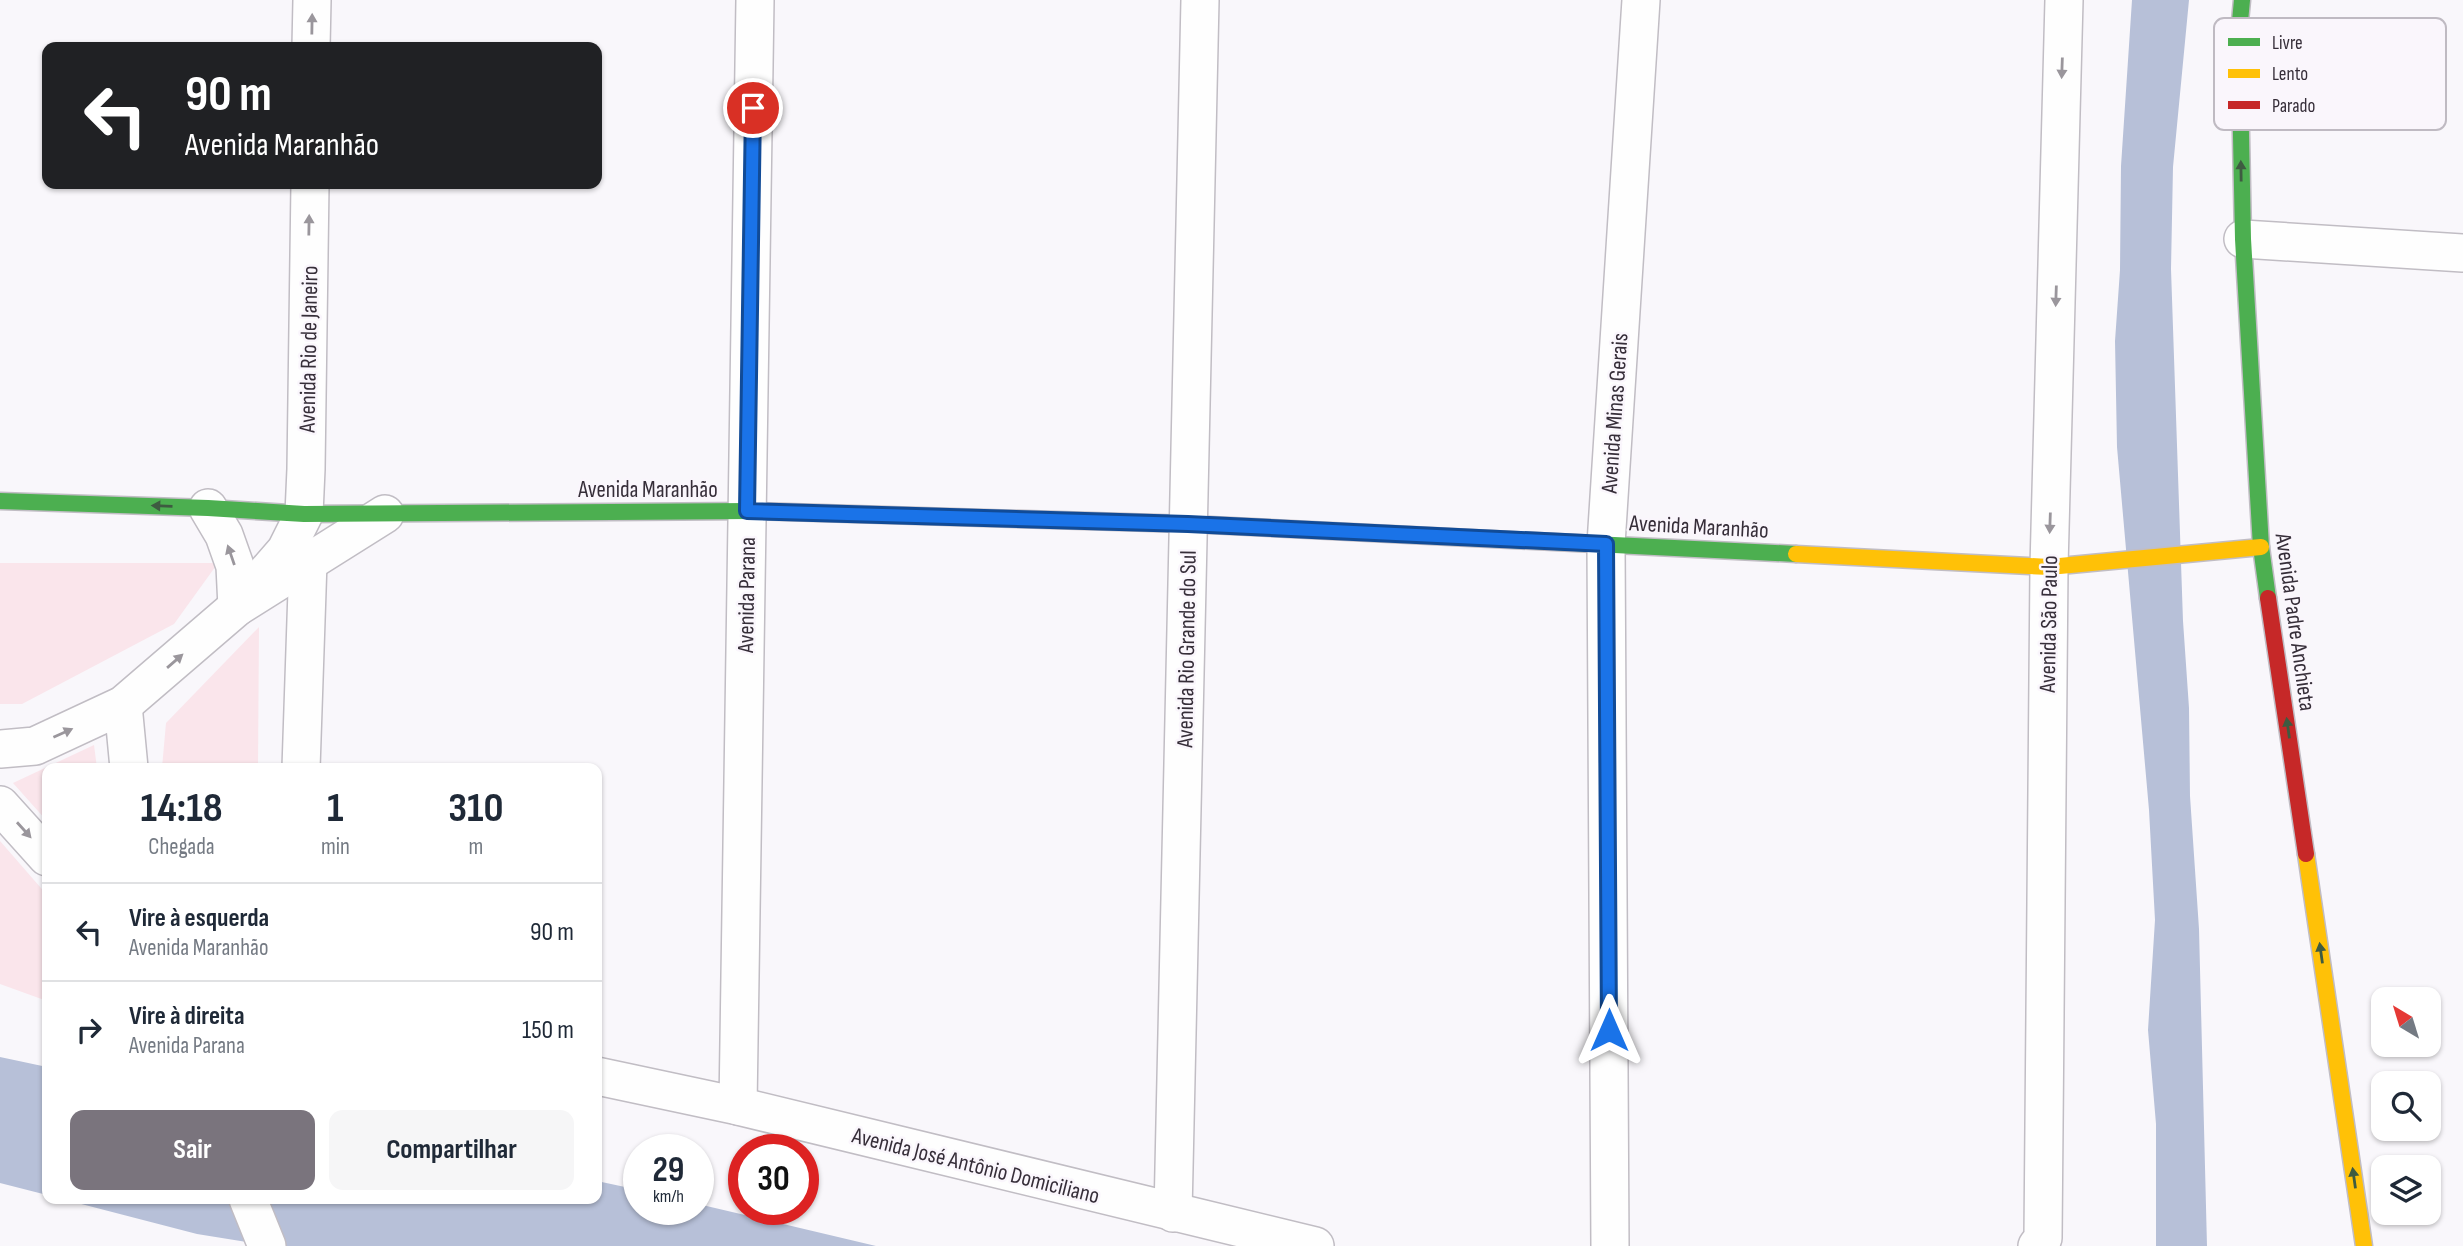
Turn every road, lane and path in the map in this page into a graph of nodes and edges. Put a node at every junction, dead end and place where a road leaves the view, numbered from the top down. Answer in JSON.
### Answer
{"nodes":[{"id":1,"x":312,"y":0,"type":"edge"},
{"id":2,"x":755,"y":0,"type":"edge"},
{"id":3,"x":1200,"y":0,"type":"edge"},
{"id":4,"x":1641,"y":0,"type":"edge"},
{"id":5,"x":2064,"y":0,"type":"edge"},
{"id":6,"x":2242,"y":0,"type":"edge"},
{"id":7,"x":2240,"y":18,"type":"edge"},
{"id":8,"x":311,"y":42,"type":"edge"},
{"id":9,"x":2240,"y":130,"type":"edge"},
{"id":10,"x":310,"y":189,"type":"edge"},
{"id":11,"x":2242,"y":240,"type":"junction"},
{"id":12,"x":2463,"y":253,"type":"edge"},
{"id":13,"x":0,"y":501,"type":"edge"},
{"id":14,"x":208,"y":508,"type":"junction"},
{"id":15,"x":747,"y":511,"type":"junction"},
{"id":16,"x":385,"y":513,"type":"junction"},
{"id":17,"x":303,"y":514,"type":"junction"},
{"id":18,"x":1188,"y":524,"type":"junction"},
{"id":19,"x":1606,"y":544,"type":"junction"},
{"id":20,"x":2261,"y":547,"type":"junction"},
{"id":21,"x":308,"y":561,"type":"junction"},
{"id":22,"x":2049,"y":568,"type":"junction"},
{"id":23,"x":236,"y":607,"type":"junction"},
{"id":24,"x":123,"y":705,"type":"junction"},
{"id":25,"x":0,"y":749,"type":"edge"},
{"id":26,"x":129,"y":763,"type":"edge"},
{"id":27,"x":301,"y":763,"type":"edge"},
{"id":28,"x":0,"y":804,"type":"edge"},
{"id":29,"x":42,"y":851,"type":"edge"},
{"id":30,"x":602,"y":1077,"type":"edge"},
{"id":31,"x":738,"y":1106,"type":"junction"},
{"id":32,"x":250,"y":1204,"type":"edge"},
{"id":33,"x":1173,"y":1213,"type":"junction"},
{"id":34,"x":267,"y":1246,"type":"edge"},
{"id":35,"x":1315,"y":1246,"type":"edge"},
{"id":36,"x":1610,"y":1246,"type":"edge"},
{"id":37,"x":2037,"y":1246,"type":"edge"},
{"id":38,"x":2364,"y":1246,"type":"edge"}],
"edges":[{"from":8,"to":1,"type":"street","one_way":true},
{"from":2,"to":15,"type":"street","name":"Avenida Parana"},
{"from":3,"to":18,"type":"street","name":"Avenida Rio Grande do Sul"},
{"from":4,"to":19,"type":"street","name":"Avenida Minas Gerais"},
{"from":5,"to":22,"type":"street","name":"Avenida São Paulo","one_way":true},
{"from":7,"to":6,"type":"street","name":"Avenida Padre Anchieta","one_way":true},
{"from":11,"to":9,"type":"street","name":"Avenida Padre Anchieta","one_way":true},
{"from":17,"to":10,"type":"street","name":"Avenida Rio de Janeiro","one_way":true},
{"from":11,"to":12,"type":"street"},
{"from":11,"to":20,"type":"street","name":"Avenida Padre Anchieta"},
{"from":14,"to":13,"type":"street","name":"Avenida Maranhão","one_way":true},
{"from":14,"to":17,"type":"street","name":"Avenida Maranhão"},
{"from":23,"to":14,"type":"street","one_way":true},
{"from":15,"to":16,"type":"street","name":"Avenida Maranhão"},
{"from":15,"to":18,"type":"street","name":"Avenida Maranhão"},
{"from":15,"to":31,"type":"street","name":"Avenida Parana"},
{"from":16,"to":17,"type":"street","name":"Avenida Maranhão"},
{"from":16,"to":21,"type":"street"},
{"from":17,"to":23,"type":"street"},
{"from":18,"to":19,"type":"street","name":"Avenida Maranhão"},
{"from":18,"to":33,"type":"street","name":"Avenida Rio Grande do Sul"},
{"from":19,"to":22,"type":"street","name":"Avenida Maranhão"},
{"from":19,"to":36,"type":"street","name":"Avenida Minas Gerais"},
{"from":20,"to":22,"type":"street","name":"Avenida Maranhão"},
{"from":38,"to":20,"type":"street","name":"Avenida Padre Anchieta","one_way":true},
{"from":21,"to":23,"type":"street"},
{"from":21,"to":27,"type":"street"},
{"from":22,"to":37,"type":"street","name":"Avenida São Paulo"},
{"from":24,"to":23,"type":"street","one_way":true},
{"from":25,"to":24,"type":"street","one_way":true},
{"from":24,"to":26,"type":"street"},
{"from":28,"to":29,"type":"street","one_way":true},
{"from":30,"to":31,"type":"street","name":"Avenida José Antônio Domiciliano"},
{"from":31,"to":33,"type":"street","name":"Avenida José Antônio Domiciliano"},
{"from":32,"to":34,"type":"street"},
{"from":33,"to":35,"type":"street","name":"Avenida José Antônio Domiciliano"}]}
